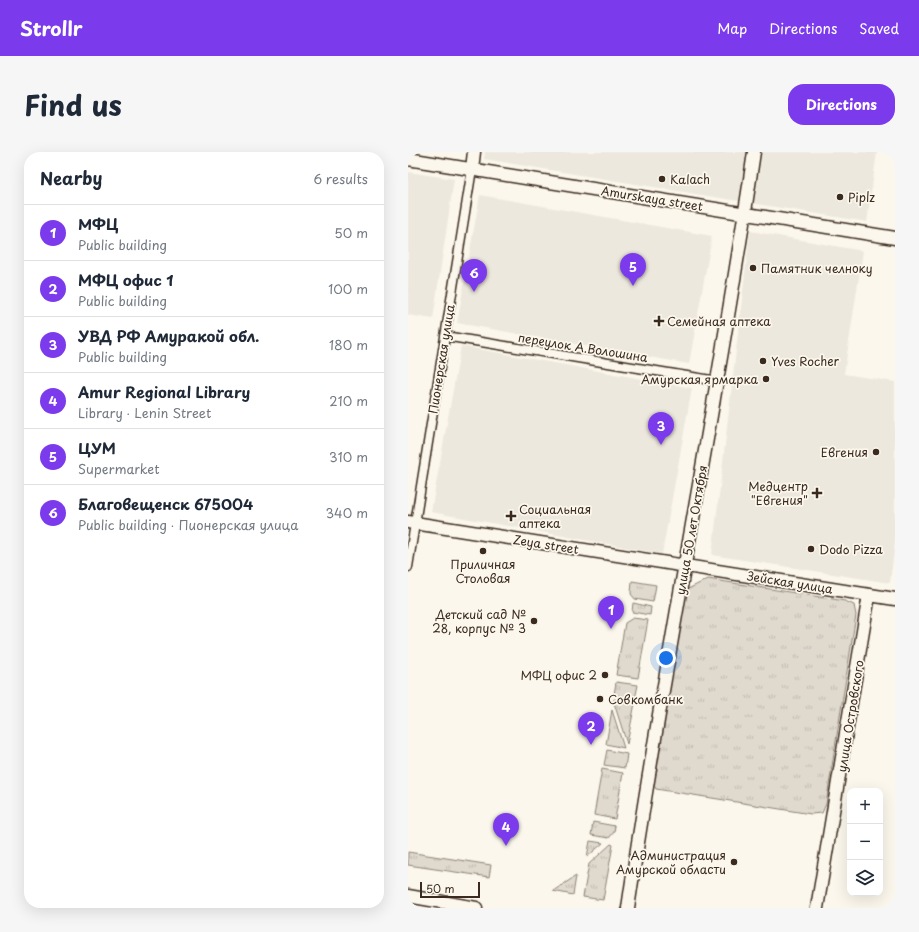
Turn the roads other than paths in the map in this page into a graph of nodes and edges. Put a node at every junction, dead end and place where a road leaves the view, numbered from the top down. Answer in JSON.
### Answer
{"nodes":[{"id":1,"x":474,"y":152,"type":"edge"},
{"id":2,"x":754,"y":152,"type":"edge"},
{"id":3,"x":408,"y":159,"type":"edge"},
{"id":4,"x":472,"y":169,"type":"junction"},
{"id":5,"x":745,"y":213,"type":"junction"},
{"id":6,"x":895,"y":238,"type":"edge"},
{"id":7,"x":445,"y":336,"type":"junction"},
{"id":8,"x":718,"y":381,"type":"junction"},
{"id":9,"x":411,"y":523,"type":"edge"},
{"id":10,"x":685,"y":565,"type":"junction"},
{"id":11,"x":408,"y":567,"type":"edge"},
{"id":12,"x":869,"y":595,"type":"junction"},
{"id":13,"x":895,"y":600,"type":"edge"},
{"id":14,"x":408,"y":896,"type":"edge"},
{"id":15,"x":476,"y":908,"type":"edge"},
{"id":16,"x":628,"y":908,"type":"edge"},
{"id":17,"x":817,"y":908,"type":"edge"}],
"edges":[{"from":1,"to":4,"type":"street","name":"Пионерская улица"},
{"from":2,"to":5,"type":"street","name":"улица 50 лет Октября"},
{"from":3,"to":4,"type":"street","name":"Amurskaya street"},
{"from":4,"to":5,"type":"street","name":"Amurskaya street"},
{"from":4,"to":7,"type":"street","name":"Пионерская улица"},
{"from":5,"to":6,"type":"street","name":"Amurskaya street"},
{"from":5,"to":8,"type":"street","name":"улица 50 лет Октября"},
{"from":7,"to":8,"type":"street","name":"переулок А.Волошина"},
{"from":7,"to":9,"type":"street","name":"Пионерская улица"},
{"from":8,"to":10,"type":"street","name":"улица 50 лет Октября"},
{"from":9,"to":10,"type":"street","name":"Zeya street"},
{"from":9,"to":11,"type":"street","name":"Пионерская улица"},
{"from":10,"to":12,"type":"street","name":"Зейская улица"},
{"from":10,"to":16,"type":"street","name":"улица 50 лет Октября"},
{"from":12,"to":13,"type":"street","name":"Зейская улица"},
{"from":12,"to":17,"type":"street","name":"улица Островского"},
{"from":14,"to":15,"type":"street"}]}
